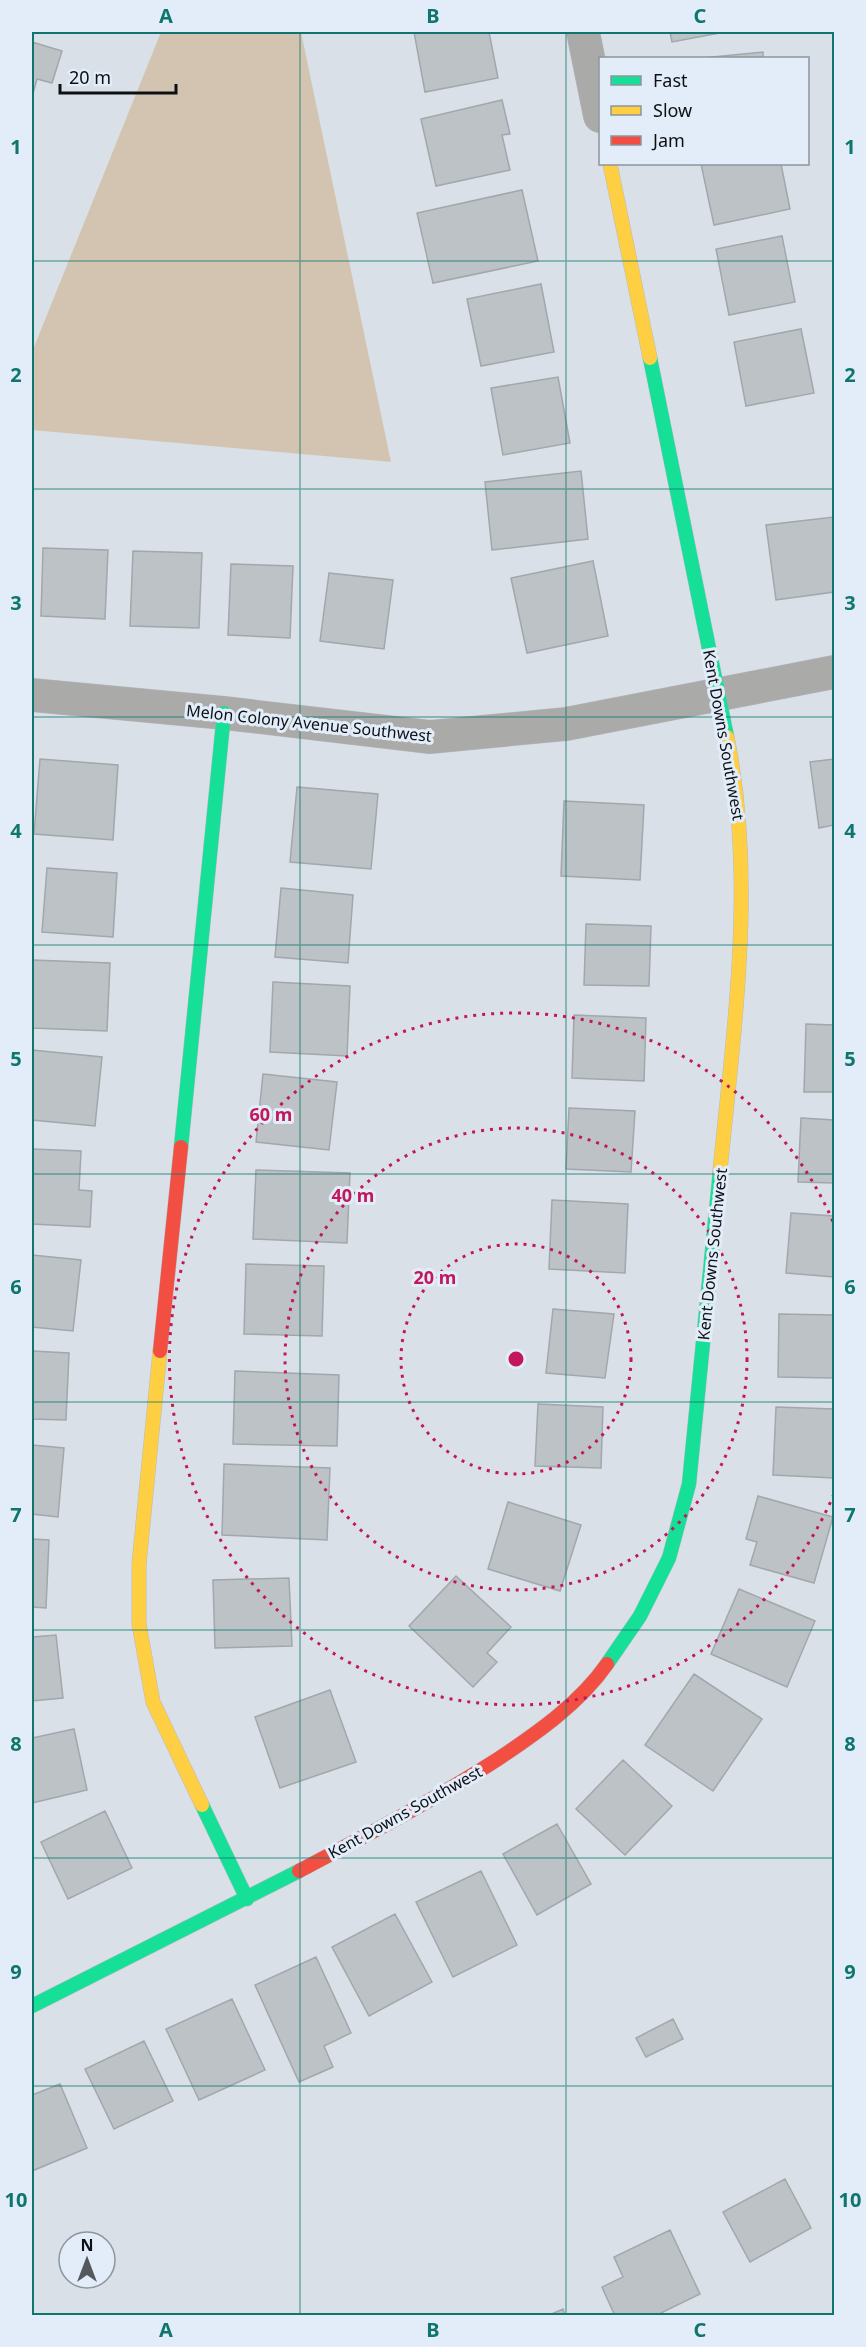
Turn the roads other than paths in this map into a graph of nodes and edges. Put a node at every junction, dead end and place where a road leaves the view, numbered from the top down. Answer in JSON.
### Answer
{"nodes":[{"id":1,"x":583,"y":32,"type":"edge"},
{"id":2,"x":599,"y":111,"type":"edge"},
{"id":3,"x":610,"y":165,"type":"edge"},
{"id":4,"x":834,"y":672,"type":"edge"},
{"id":5,"x":32,"y":695,"type":"edge"},
{"id":6,"x":719,"y":696,"type":"junction"},
{"id":7,"x":224,"y":713,"type":"junction"},
{"id":8,"x":248,"y":1899,"type":"junction"},
{"id":9,"x":32,"y":2006,"type":"edge"}],
"edges":[{"from":1,"to":2,"type":"street"},
{"from":3,"to":6,"type":"street","name":"Kent Downs Southwest"},
{"from":4,"to":6,"type":"street","name":"Melon Colony Avenue Southwest"},
{"from":5,"to":7,"type":"street","name":"Melon Colony Avenue Southwest"},
{"from":6,"to":7,"type":"street","name":"Melon Colony Avenue Southwest"},
{"from":6,"to":8,"type":"street","name":"Kent Downs Southwest"},
{"from":7,"to":8,"type":"street"},
{"from":8,"to":9,"type":"street","name":"Kent Downs Southwest"}]}
